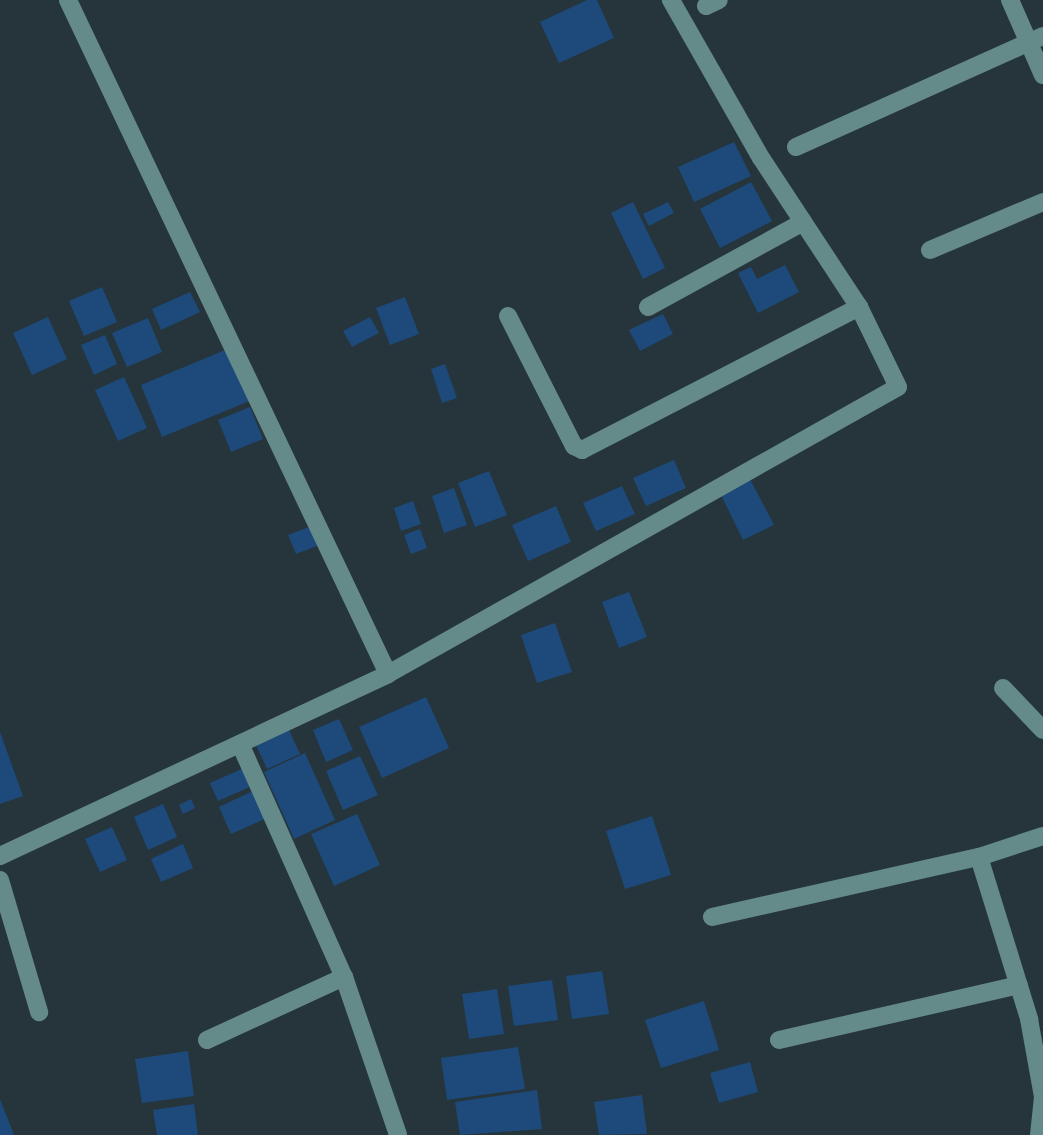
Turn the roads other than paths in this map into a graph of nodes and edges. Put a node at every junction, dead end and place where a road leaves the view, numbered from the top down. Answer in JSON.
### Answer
{"nodes":[{"id":1,"x":68,"y":0,"type":"edge"},
{"id":2,"x":671,"y":0,"type":"edge"},
{"id":3,"x":1010,"y":0,"type":"edge"},
{"id":4,"x":1036,"y":39,"type":"edge"},
{"id":5,"x":1043,"y":75,"type":"edge"},
{"id":6,"x":796,"y":147,"type":"dead end"},
{"id":7,"x":1043,"y":202,"type":"edge"},
{"id":8,"x":803,"y":222,"type":"junction"},
{"id":9,"x":930,"y":250,"type":"dead end"},
{"id":10,"x":648,"y":307,"type":"dead end"},
{"id":11,"x":859,"y":307,"type":"junction"},
{"id":12,"x":508,"y":316,"type":"dead end"},
{"id":13,"x":388,"y":674,"type":"junction"},
{"id":14,"x":1003,"y":688,"type":"dead end"},
{"id":15,"x":1043,"y":730,"type":"edge"},
{"id":16,"x":241,"y":746,"type":"junction"},
{"id":17,"x":1043,"y":836,"type":"edge"},
{"id":18,"x":0,"y":856,"type":"edge"},
{"id":19,"x":979,"y":857,"type":"junction"},
{"id":20,"x":0,"y":880,"type":"edge"},
{"id":21,"x":712,"y":917,"type":"dead end"},
{"id":22,"x":344,"y":977,"type":"junction"},
{"id":23,"x":1019,"y":985,"type":"junction"},
{"id":24,"x":39,"y":1012,"type":"dead end"},
{"id":25,"x":207,"y":1040,"type":"dead end"},
{"id":26,"x":779,"y":1040,"type":"dead end"},
{"id":27,"x":398,"y":1135,"type":"edge"},
{"id":28,"x":1039,"y":1135,"type":"edge"}],
"edges":[{"from":1,"to":13,"type":"street"},
{"from":2,"to":8,"type":"street"},
{"from":3,"to":4,"type":"street"},
{"from":4,"to":5,"type":"street"},
{"from":4,"to":6,"type":"street"},
{"from":7,"to":9,"type":"street"},
{"from":8,"to":10,"type":"street"},
{"from":8,"to":11,"type":"street"},
{"from":11,"to":12,"type":"street"},
{"from":11,"to":13,"type":"street"},
{"from":13,"to":16,"type":"street"},
{"from":14,"to":15,"type":"street"},
{"from":16,"to":18,"type":"street"},
{"from":16,"to":22,"type":"street"},
{"from":17,"to":19,"type":"street"},
{"from":19,"to":21,"type":"street"},
{"from":19,"to":23,"type":"street"},
{"from":20,"to":24,"type":"street"},
{"from":22,"to":25,"type":"street"},
{"from":22,"to":27,"type":"street"},
{"from":23,"to":26,"type":"street"},
{"from":23,"to":28,"type":"street"}]}
